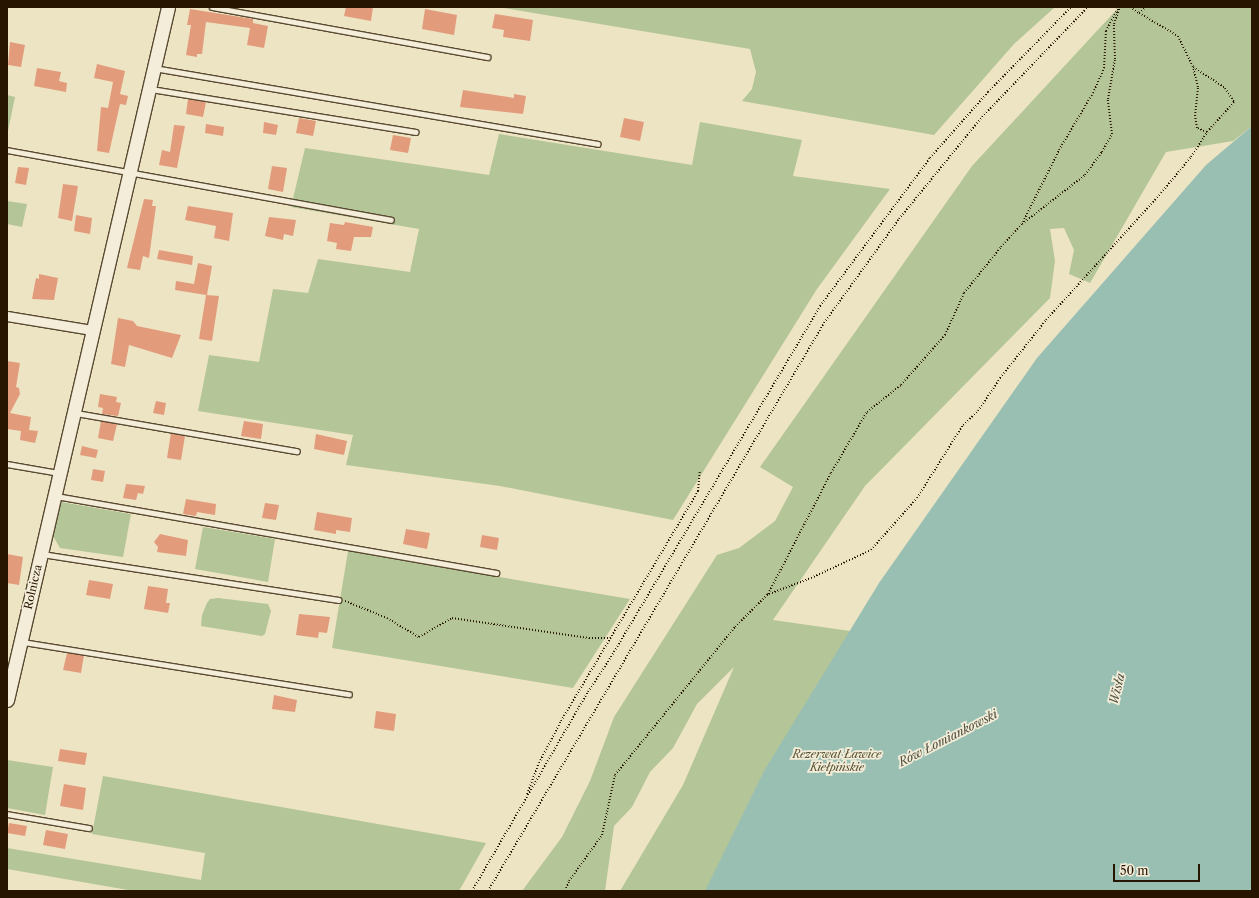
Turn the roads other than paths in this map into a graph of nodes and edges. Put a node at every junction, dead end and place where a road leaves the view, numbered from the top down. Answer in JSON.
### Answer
{"nodes":[{"id":1,"x":168,"y":7,"type":"edge"},
{"id":2,"x":212,"y":7,"type":"edge"},
{"id":3,"x":487,"y":57,"type":"dead end"},
{"id":4,"x":154,"y":68,"type":"junction"},
{"id":5,"x":149,"y":89,"type":"junction"},
{"id":6,"x":416,"y":132,"type":"dead end"},
{"id":7,"x":598,"y":144,"type":"dead end"},
{"id":8,"x":7,"y":150,"type":"edge"},
{"id":9,"x":129,"y":172,"type":"junction"},
{"id":10,"x":391,"y":220,"type":"dead end"},
{"id":11,"x":7,"y":316,"type":"edge"},
{"id":12,"x":92,"y":330,"type":"junction"},
{"id":13,"x":72,"y":412,"type":"junction"},
{"id":14,"x":297,"y":451,"type":"dead end"},
{"id":15,"x":7,"y":464,"type":"edge"},
{"id":16,"x":59,"y":473,"type":"junction"},
{"id":17,"x":54,"y":495,"type":"junction"},
{"id":18,"x":41,"y":554,"type":"junction"},
{"id":19,"x":496,"y":573,"type":"dead end"},
{"id":20,"x":338,"y":600,"type":"road end"},
{"id":21,"x":21,"y":641,"type":"junction"},
{"id":22,"x":349,"y":694,"type":"dead end"},
{"id":23,"x":7,"y":700,"type":"edge"},
{"id":24,"x":7,"y":814,"type":"edge"},
{"id":25,"x":89,"y":828,"type":"dead end"}],
"edges":[{"from":1,"to":4,"type":"street","name":"Rolnicza"},
{"from":2,"to":3,"type":"lane"},
{"from":4,"to":5,"type":"street","name":"Rolnicza"},
{"from":4,"to":7,"type":"lane"},
{"from":5,"to":6,"type":"lane"},
{"from":5,"to":9,"type":"street","name":"Rolnicza"},
{"from":8,"to":9,"type":"lane"},
{"from":9,"to":10,"type":"lane"},
{"from":9,"to":12,"type":"street","name":"Rolnicza"},
{"from":11,"to":12,"type":"street"},
{"from":12,"to":13,"type":"street","name":"Rolnicza"},
{"from":13,"to":14,"type":"lane"},
{"from":13,"to":16,"type":"street","name":"Rolnicza"},
{"from":15,"to":16,"type":"lane"},
{"from":16,"to":17,"type":"street","name":"Rolnicza"},
{"from":17,"to":18,"type":"street","name":"Rolnicza"},
{"from":17,"to":19,"type":"lane"},
{"from":18,"to":20,"type":"lane"},
{"from":18,"to":21,"type":"street","name":"Rolnicza"},
{"from":21,"to":22,"type":"lane"},
{"from":21,"to":23,"type":"street","name":"Rolnicza"},
{"from":24,"to":25,"type":"lane"}]}
